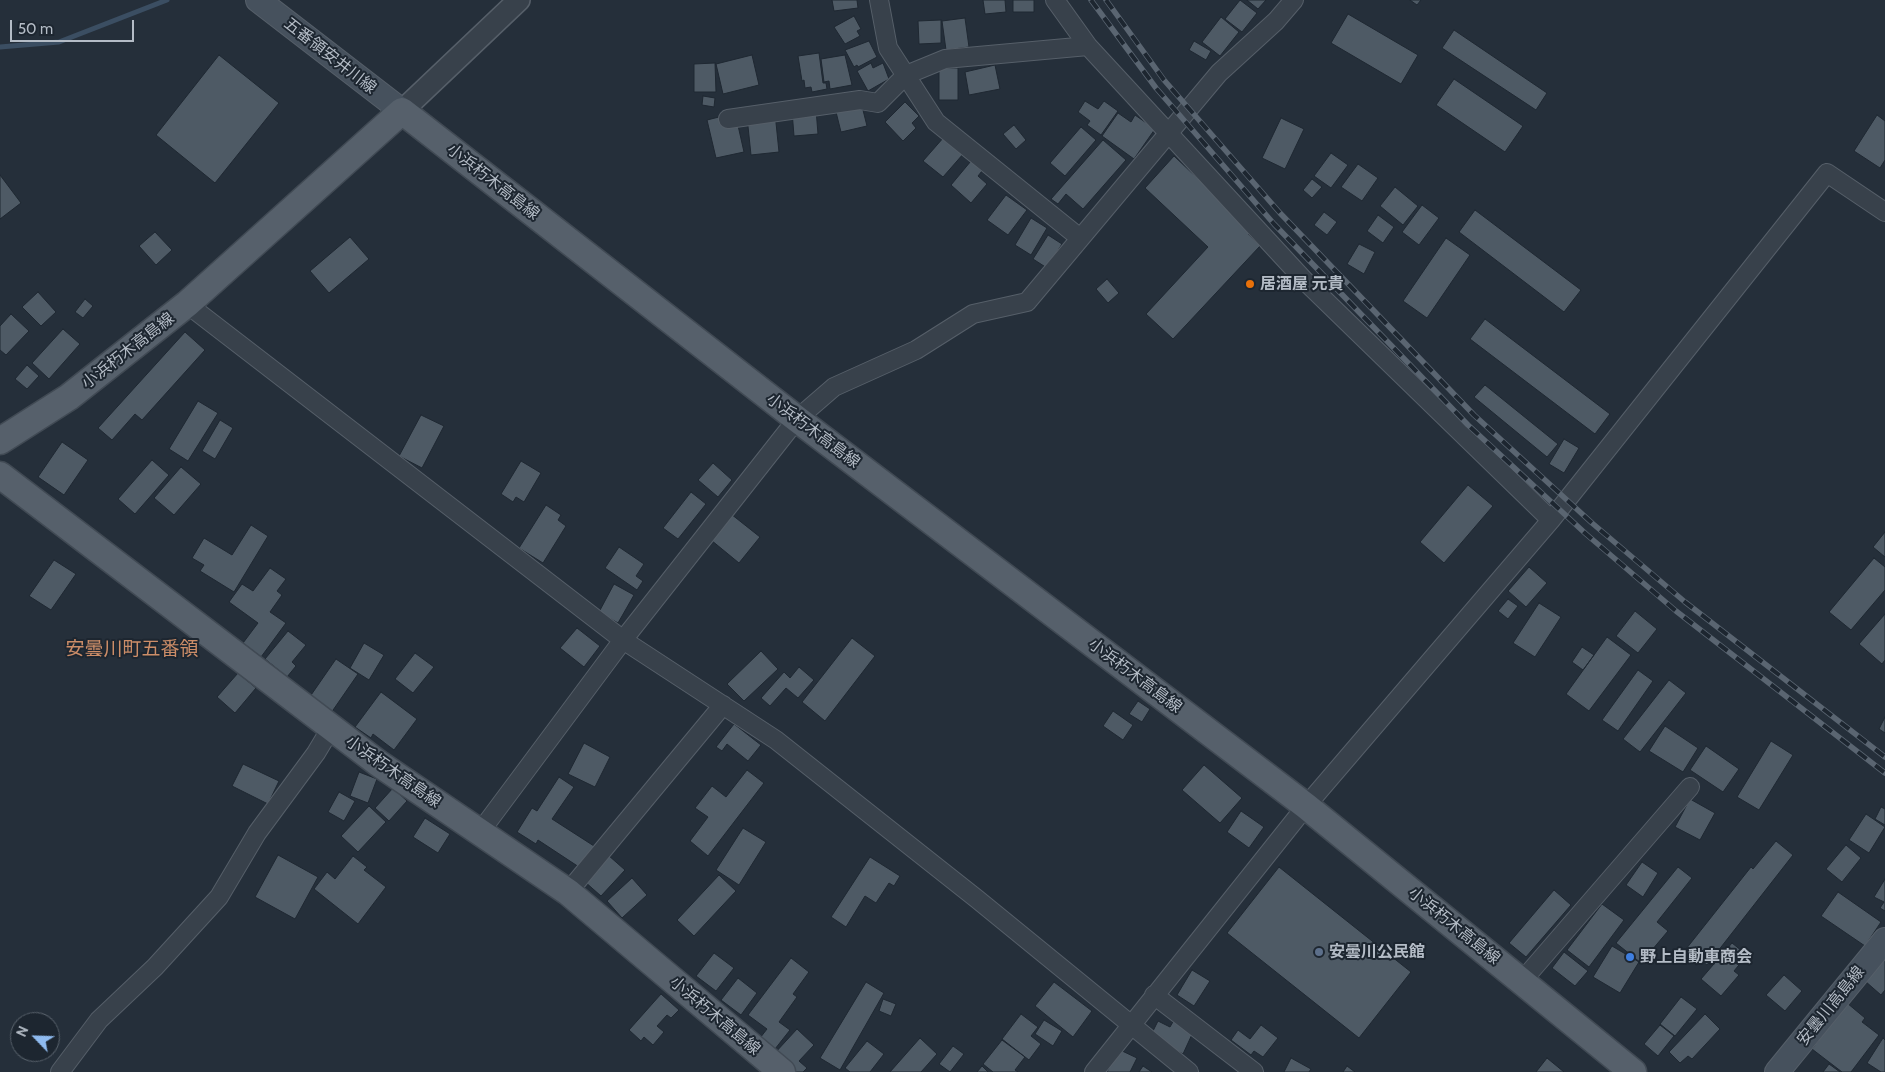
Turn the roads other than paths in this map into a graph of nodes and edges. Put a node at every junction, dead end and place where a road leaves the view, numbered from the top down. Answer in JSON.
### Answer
{"nodes":[{"id":1,"x":258,"y":0,"type":"edge"},
{"id":2,"x":519,"y":0,"type":"edge"},
{"id":3,"x":879,"y":0,"type":"edge"},
{"id":4,"x":1054,"y":0,"type":"edge"},
{"id":5,"x":1294,"y":0,"type":"edge"},
{"id":6,"x":1088,"y":46,"type":"junction"},
{"id":7,"x":906,"y":75,"type":"junction"},
{"id":8,"x":402,"y":111,"type":"junction"},
{"id":9,"x":728,"y":119,"type":"dead end"},
{"id":10,"x":1169,"y":134,"type":"junction"},
{"id":11,"x":1885,"y":212,"type":"edge"},
{"id":12,"x":1080,"y":238,"type":"junction"},
{"id":13,"x":187,"y":304,"type":"junction"},
{"id":14,"x":797,"y":419,"type":"junction"},
{"id":15,"x":0,"y":441,"type":"edge"},
{"id":16,"x":0,"y":474,"type":"edge"},
{"id":17,"x":1551,"y":520,"type":"junction"},
{"id":18,"x":623,"y":640,"type":"junction"},
{"id":19,"x":723,"y":704,"type":"junction"},
{"id":20,"x":331,"y":728,"type":"junction"},
{"id":21,"x":1690,"y":787,"type":"dead end"},
{"id":22,"x":1306,"y":806,"type":"junction"},
{"id":23,"x":480,"y":832,"type":"junction"},
{"id":24,"x":568,"y":892,"type":"junction"},
{"id":25,"x":1885,"y":940,"type":"edge"},
{"id":26,"x":1522,"y":981,"type":"junction"},
{"id":27,"x":1154,"y":995,"type":"junction"},
{"id":28,"x":1130,"y":1024,"type":"junction"},
{"id":29,"x":769,"y":1068,"type":"edge"},
{"id":30,"x":60,"y":1072,"type":"edge"},
{"id":31,"x":1094,"y":1072,"type":"edge"},
{"id":32,"x":1189,"y":1072,"type":"edge"},
{"id":33,"x":1254,"y":1072,"type":"edge"},
{"id":34,"x":1634,"y":1072,"type":"edge"},
{"id":35,"x":1777,"y":1072,"type":"edge"}],
"edges":[{"from":1,"to":8,"type":"main road","name":"五番領安井川線"},
{"from":2,"to":8,"type":"street"},
{"from":3,"to":7,"type":"street"},
{"from":4,"to":6,"type":"street"},
{"from":5,"to":10,"type":"street"},
{"from":6,"to":7,"type":"street"},
{"from":6,"to":10,"type":"street"},
{"from":7,"to":9,"type":"street"},
{"from":7,"to":12,"type":"street"},
{"from":8,"to":13,"type":"main road","name":"小浜朽木高島線"},
{"from":8,"to":14,"type":"main road","name":"小浜朽木高島線"},
{"from":10,"to":12,"type":"street"},
{"from":10,"to":17,"type":"street"},
{"from":11,"to":17,"type":"street"},
{"from":12,"to":14,"type":"street"},
{"from":13,"to":15,"type":"main road","name":"小浜朽木高島線"},
{"from":13,"to":18,"type":"street"},
{"from":14,"to":18,"type":"street"},
{"from":14,"to":22,"type":"main road","name":"小浜朽木高島線"},
{"from":16,"to":20,"type":"main road","name":"小浜朽木高島線"},
{"from":17,"to":22,"type":"street"},
{"from":18,"to":19,"type":"street"},
{"from":18,"to":23,"type":"street"},
{"from":19,"to":24,"type":"street"},
{"from":19,"to":28,"type":"street"},
{"from":20,"to":23,"type":"main road","name":"小浜朽木高島線"},
{"from":20,"to":30,"type":"street"},
{"from":21,"to":26,"type":"street"},
{"from":22,"to":26,"type":"main road","name":"小浜朽木高島線"},
{"from":22,"to":27,"type":"street"},
{"from":23,"to":24,"type":"main road","name":"小浜朽木高島線"},
{"from":24,"to":29,"type":"main road","name":"小浜朽木高島線"},
{"from":25,"to":35,"type":"main road","name":"安曇川高島線"},
{"from":26,"to":34,"type":"main road","name":"小浜朽木高島線"},
{"from":27,"to":28,"type":"street"},
{"from":27,"to":33,"type":"street"},
{"from":28,"to":31,"type":"street"},
{"from":28,"to":32,"type":"street"}]}
